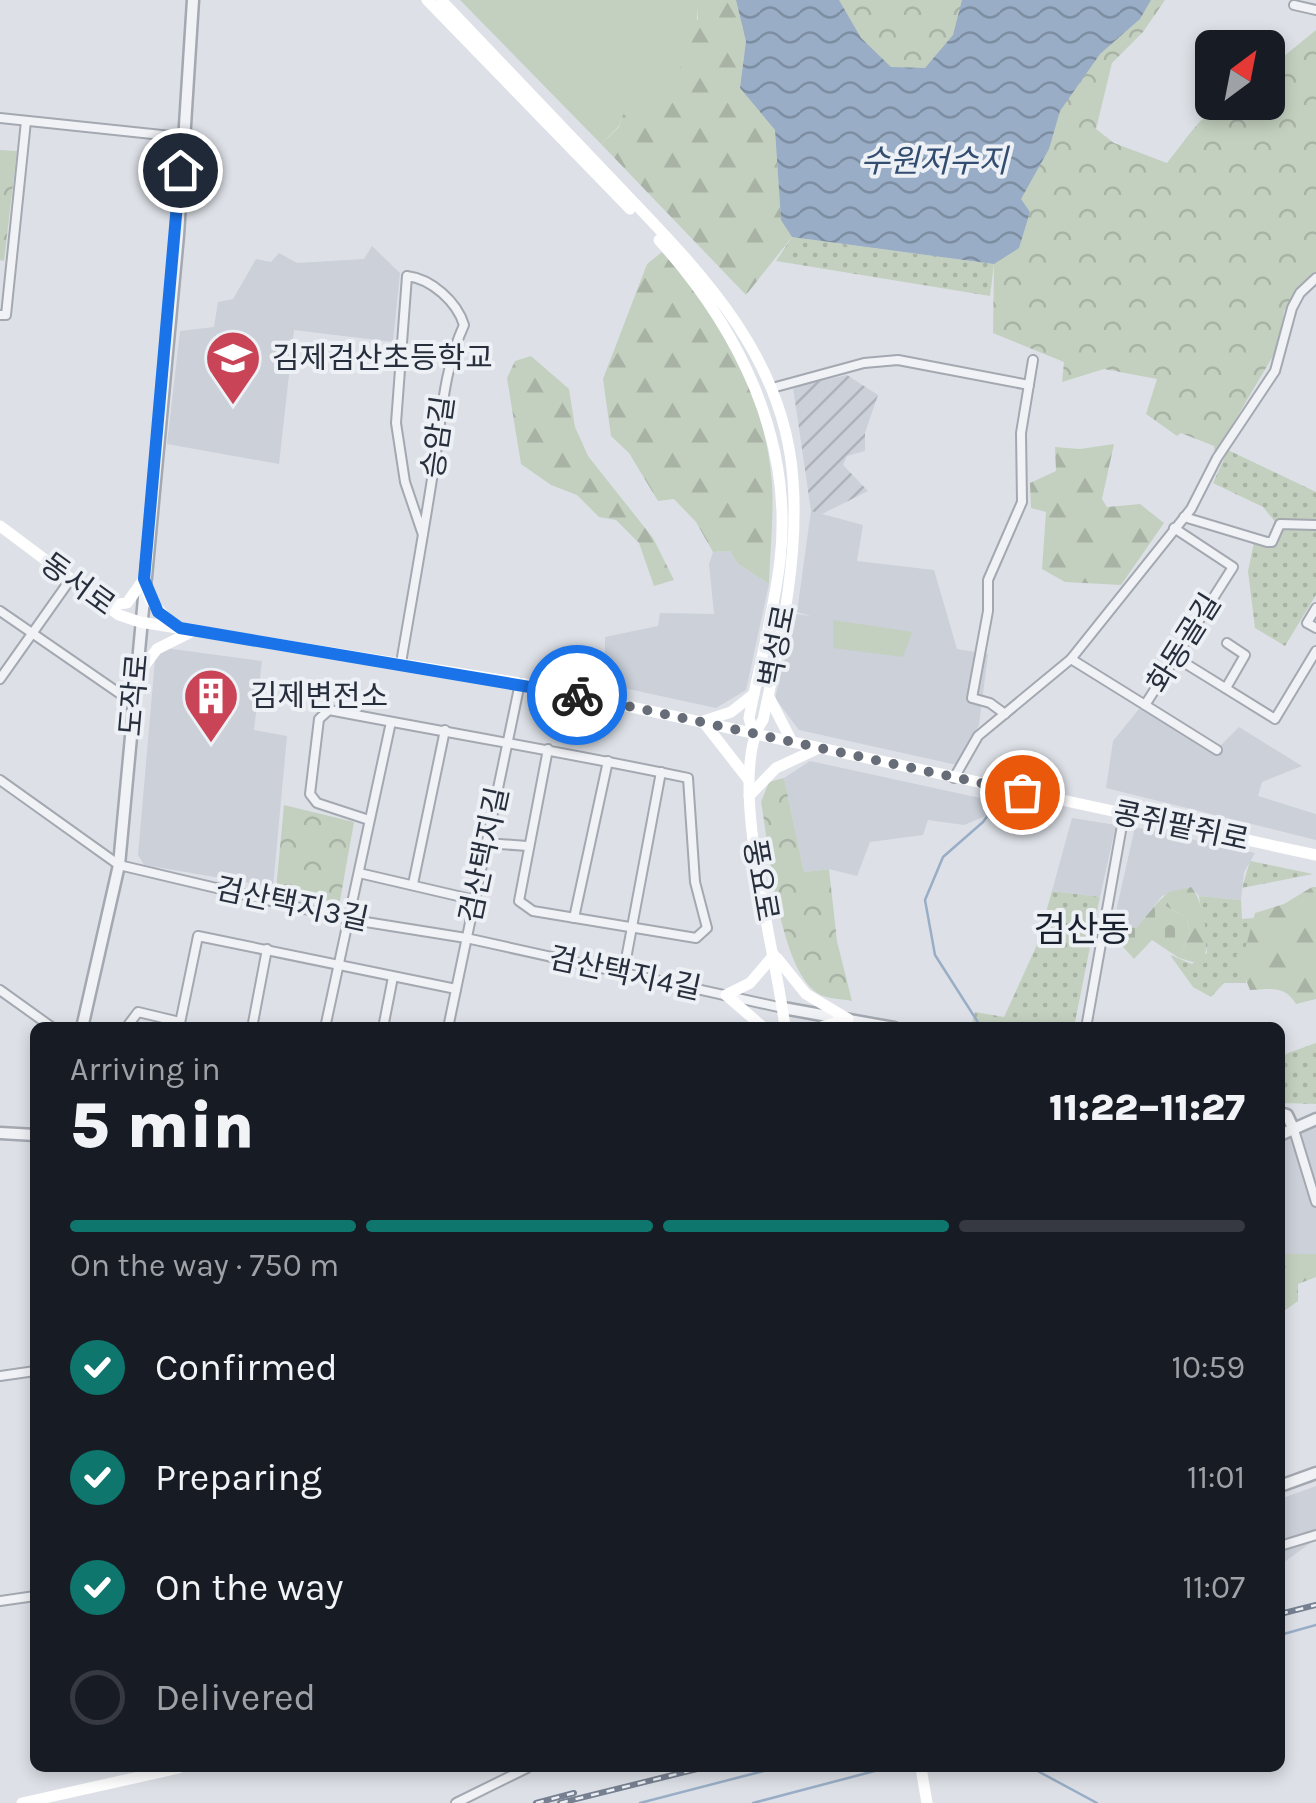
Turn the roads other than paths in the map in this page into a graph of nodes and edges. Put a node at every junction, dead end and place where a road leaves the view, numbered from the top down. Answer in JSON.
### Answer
{"nodes":[{"id":1,"x":193,"y":0,"type":"edge"},
{"id":2,"x":427,"y":0,"type":"edge"},
{"id":3,"x":442,"y":0,"type":"edge"},
{"id":4,"x":1294,"y":6,"type":"dead end"},
{"id":5,"x":1316,"y":10,"type":"edge"},
{"id":6,"x":0,"y":118,"type":"edge"},
{"id":7,"x":26,"y":121,"type":"junction"},
{"id":8,"x":181,"y":138,"type":"junction"},
{"id":9,"x":1316,"y":278,"type":"edge"},
{"id":10,"x":0,"y":314,"type":"edge"},
{"id":11,"x":1033,"y":360,"type":"dead end"},
{"id":12,"x":1029,"y":385,"type":"junction"},
{"id":13,"x":772,"y":388,"type":"junction"},
{"id":14,"x":1184,"y":517,"type":"junction"},
{"id":15,"x":1316,"y":525,"type":"edge"},
{"id":16,"x":0,"y":526,"type":"edge"},
{"id":17,"x":1174,"y":528,"type":"junction"},
{"id":18,"x":423,"y":534,"type":"junction"},
{"id":19,"x":144,"y":579,"type":"junction"},
{"id":20,"x":70,"y":580,"type":"junction"},
{"id":21,"x":103,"y":604,"type":"junction"},
{"id":22,"x":1316,"y":608,"type":"edge"},
{"id":23,"x":0,"y":612,"type":"edge"},
{"id":24,"x":140,"y":622,"type":"junction"},
{"id":25,"x":180,"y":628,"type":"junction"},
{"id":26,"x":1316,"y":628,"type":"edge"},
{"id":27,"x":194,"y":631,"type":"junction"},
{"id":28,"x":32,"y":634,"type":"junction"},
{"id":29,"x":1227,"y":643,"type":"dead end"},
{"id":30,"x":1316,"y":652,"type":"edge"},
{"id":31,"x":1176,"y":657,"type":"junction"},
{"id":32,"x":1071,"y":659,"type":"junction"},
{"id":33,"x":402,"y":664,"type":"junction"},
{"id":34,"x":1307,"y":666,"type":"junction"},
{"id":35,"x":1316,"y":672,"type":"edge"},
{"id":36,"x":136,"y":676,"type":"junction"},
{"id":37,"x":0,"y":679,"type":"edge"},
{"id":38,"x":520,"y":683,"type":"junction"},
{"id":39,"x":1226,"y":688,"type":"junction"},
{"id":40,"x":754,"y":694,"type":"junction"},
{"id":41,"x":768,"y":695,"type":"junction"},
{"id":42,"x":132,"y":702,"type":"junction"},
{"id":43,"x":1145,"y":705,"type":"junction"},
{"id":44,"x":1005,"y":714,"type":"junction"},
{"id":45,"x":391,"y":722,"type":"junction"},
{"id":46,"x":703,"y":723,"type":"junction"},
{"id":47,"x":446,"y":730,"type":"junction"},
{"id":48,"x":754,"y":733,"type":"junction"},
{"id":49,"x":509,"y":741,"type":"junction"},
{"id":50,"x":792,"y":742,"type":"junction"},
{"id":51,"x":819,"y":748,"type":"junction"},
{"id":52,"x":548,"y":749,"type":"junction"},
{"id":53,"x":1216,"y":750,"type":"dead end"},
{"id":54,"x":608,"y":761,"type":"junction"},
{"id":55,"x":661,"y":772,"type":"junction"},
{"id":56,"x":954,"y":778,"type":"junction"},
{"id":57,"x":748,"y":779,"type":"junction"},
{"id":58,"x":0,"y":780,"type":"edge"},
{"id":59,"x":749,"y":796,"type":"junction"},
{"id":60,"x":1124,"y":814,"type":"junction"},
{"id":61,"x":369,"y":820,"type":"junction"},
{"id":62,"x":486,"y":843,"type":"junction"},
{"id":63,"x":528,"y":846,"type":"junction"},
{"id":64,"x":1316,"y":855,"type":"edge"},
{"id":65,"x":120,"y":865,"type":"junction"},
{"id":66,"x":359,"y":874,"type":"junction"},
{"id":67,"x":413,"y":884,"type":"junction"},
{"id":68,"x":475,"y":900,"type":"junction"},
{"id":69,"x":574,"y":918,"type":"junction"},
{"id":70,"x":347,"y":919,"type":"junction"},
{"id":71,"x":632,"y":928,"type":"junction"},
{"id":72,"x":466,"y":938,"type":"junction"},
{"id":73,"x":267,"y":949,"type":"junction"},
{"id":74,"x":774,"y":955,"type":"junction"},
{"id":75,"x":339,"y":962,"type":"junction"},
{"id":76,"x":623,"y":974,"type":"junction"},
{"id":77,"x":393,"y":977,"type":"junction"},
{"id":78,"x":0,"y":990,"type":"edge"},
{"id":79,"x":456,"y":990,"type":"junction"},
{"id":80,"x":726,"y":996,"type":"junction"},
{"id":81,"x":783,"y":1008,"type":"junction"},
{"id":82,"x":848,"y":1019,"type":"junction"},
{"id":83,"x":45,"y":1022,"type":"edge"},
{"id":84,"x":83,"y":1022,"type":"edge"},
{"id":85,"x":130,"y":1022,"type":"edge"},
{"id":86,"x":170,"y":1022,"type":"edge"},
{"id":87,"x":181,"y":1022,"type":"edge"},
{"id":88,"x":253,"y":1022,"type":"edge"},
{"id":89,"x":326,"y":1022,"type":"edge"},
{"id":90,"x":384,"y":1022,"type":"edge"},
{"id":91,"x":449,"y":1022,"type":"edge"},
{"id":92,"x":757,"y":1022,"type":"edge"},
{"id":93,"x":784,"y":1022,"type":"edge"},
{"id":94,"x":838,"y":1022,"type":"edge"},
{"id":95,"x":863,"y":1022,"type":"edge"},
{"id":96,"x":1087,"y":1022,"type":"edge"},
{"id":97,"x":1285,"y":1114,"type":"edge"},
{"id":98,"x":1316,"y":1119,"type":"edge"},
{"id":99,"x":1294,"y":1130,"type":"junction"},
{"id":100,"x":0,"y":1133,"type":"edge"},
{"id":101,"x":1285,"y":1133,"type":"edge"},
{"id":102,"x":30,"y":1135,"type":"edge"},
{"id":103,"x":1316,"y":1202,"type":"edge"},
{"id":104,"x":30,"y":1372,"type":"edge"},
{"id":105,"x":0,"y":1376,"type":"edge"},
{"id":106,"x":1316,"y":1474,"type":"edge"},
{"id":107,"x":1285,"y":1484,"type":"edge"},
{"id":108,"x":1316,"y":1535,"type":"edge"},
{"id":109,"x":1285,"y":1544,"type":"edge"},
{"id":110,"x":30,"y":1597,"type":"edge"},
{"id":111,"x":0,"y":1601,"type":"edge"},
{"id":112,"x":158,"y":1772,"type":"edge"},
{"id":113,"x":519,"y":1772,"type":"edge"},
{"id":114,"x":922,"y":1772,"type":"edge"},
{"id":115,"x":22,"y":1803,"type":"edge"},
{"id":116,"x":456,"y":1803,"type":"edge"},
{"id":117,"x":927,"y":1803,"type":"edge"}],
"edges":[{"from":1,"to":8,"type":"street","name":"도작로"},
{"from":2,"to":40,"type":"main road","name":"벽성로"},
{"from":3,"to":13,"type":"main road","name":"벽성로"},
{"from":4,"to":5,"type":"street"},
{"from":6,"to":7,"type":"street"},
{"from":7,"to":8,"type":"street"},
{"from":7,"to":10,"type":"street"},
{"from":8,"to":19,"type":"street","name":"도작로"},
{"from":9,"to":14,"type":"street"},
{"from":11,"to":12,"type":"street"},
{"from":12,"to":13,"type":"street"},
{"from":12,"to":44,"type":"street"},
{"from":13,"to":41,"type":"main road","name":"벽성로"},
{"from":14,"to":15,"type":"street"},
{"from":14,"to":17,"type":"street"},
{"from":16,"to":20,"type":"main road","name":"동서로"},
{"from":17,"to":31,"type":"street","name":"화동골길"},
{"from":17,"to":32,"type":"street"},
{"from":18,"to":18,"type":"street","name":"승암길"},
{"from":18,"to":33,"type":"street","name":"승암길"},
{"from":19,"to":21,"type":"main road"},
{"from":19,"to":24,"type":"street","name":"도작로"},
{"from":19,"to":25,"type":"main road"},
{"from":20,"to":21,"type":"main road","name":"동서로"},
{"from":20,"to":28,"type":"street"},
{"from":21,"to":24,"type":"main road","name":"동서로"},
{"from":22,"to":26,"type":"street"},
{"from":23,"to":28,"type":"street"},
{"from":24,"to":25,"type":"main road","name":"동서로"},
{"from":24,"to":36,"type":"street","name":"도작로"},
{"from":25,"to":27,"type":"main road","name":"동서로"},
{"from":27,"to":33,"type":"main road","name":"동서로"},
{"from":27,"to":36,"type":"main road"},
{"from":28,"to":37,"type":"street"},
{"from":28,"to":42,"type":"street"},
{"from":29,"to":39,"type":"street"},
{"from":30,"to":34,"type":"street"},
{"from":31,"to":39,"type":"street"},
{"from":31,"to":43,"type":"street","name":"화동골길"},
{"from":32,"to":43,"type":"street","name":"화동골길"},
{"from":32,"to":44,"type":"street"},
{"from":33,"to":38,"type":"main road","name":"동서로"},
{"from":34,"to":35,"type":"street"},
{"from":34,"to":39,"type":"street"},
{"from":36,"to":42,"type":"street","name":"도작로"},
{"from":38,"to":46,"type":"main road","name":"동서로"},
{"from":38,"to":49,"type":"street","name":"검산택지길"},
{"from":40,"to":46,"type":"main road"},
{"from":40,"to":48,"type":"main road","name":"벽성로"},
{"from":41,"to":48,"type":"main road","name":"벽성로"},
{"from":41,"to":50,"type":"main road"},
{"from":42,"to":65,"type":"street","name":"도작로"},
{"from":43,"to":53,"type":"street"},
{"from":44,"to":56,"type":"street"},
{"from":45,"to":47,"type":"street"},
{"from":45,"to":61,"type":"street"},
{"from":45,"to":61,"type":"street"},
{"from":46,"to":48,"type":"main road","name":"동서로"},
{"from":46,"to":57,"type":"main road"},
{"from":47,"to":49,"type":"street"},
{"from":47,"to":67,"type":"street"},
{"from":48,"to":50,"type":"main road","name":"콩쥐팥쥐로"},
{"from":48,"to":57,"type":"main road","name":"풍요로"},
{"from":49,"to":52,"type":"street"},
{"from":49,"to":62,"type":"street","name":"검산택지길"},
{"from":50,"to":51,"type":"main road","name":"콩쥐팥쥐로"},
{"from":51,"to":56,"type":"main road","name":"콩쥐팥쥐로"},
{"from":51,"to":59,"type":"main road"},
{"from":52,"to":54,"type":"street"},
{"from":52,"to":63,"type":"street"},
{"from":54,"to":55,"type":"street"},
{"from":54,"to":69,"type":"street"},
{"from":55,"to":71,"type":"street"},
{"from":55,"to":71,"type":"street"},
{"from":56,"to":60,"type":"main road","name":"콩쥐팥쥐로"},
{"from":57,"to":59,"type":"main road","name":"풍요로"},
{"from":58,"to":65,"type":"street"},
{"from":59,"to":74,"type":"main road","name":"풍요로"},
{"from":60,"to":64,"type":"main road","name":"콩쥐팥쥐로"},
{"from":60,"to":96,"type":"street"},
{"from":61,"to":66,"type":"street"},
{"from":62,"to":63,"type":"street"},
{"from":62,"to":68,"type":"street","name":"검산택지길"},
{"from":63,"to":69,"type":"street"},
{"from":65,"to":70,"type":"street","name":"검산택지3길"},
{"from":65,"to":84,"type":"street","name":"도작로"},
{"from":66,"to":67,"type":"street"},
{"from":66,"to":70,"type":"street"},
{"from":67,"to":68,"type":"street"},
{"from":68,"to":72,"type":"street","name":"검산택지길"},
{"from":69,"to":71,"type":"street"},
{"from":70,"to":72,"type":"street","name":"검산택지3길"},
{"from":70,"to":75,"type":"street"},
{"from":71,"to":76,"type":"street"},
{"from":72,"to":76,"type":"street","name":"검산택지4길"},
{"from":72,"to":79,"type":"street","name":"검산택지길"},
{"from":73,"to":75,"type":"street"},
{"from":73,"to":87,"type":"street"},
{"from":73,"to":88,"type":"street"},
{"from":74,"to":80,"type":"main road"},
{"from":74,"to":81,"type":"main road","name":"풍요로"},
{"from":74,"to":82,"type":"main road"},
{"from":75,"to":77,"type":"street"},
{"from":75,"to":89,"type":"street"},
{"from":76,"to":80,"type":"street","name":"검산택지4길"},
{"from":77,"to":79,"type":"street"},
{"from":77,"to":90,"type":"street"},
{"from":78,"to":83,"type":"street"},
{"from":79,"to":91,"type":"street","name":"검산택지길"},
{"from":80,"to":81,"type":"street","name":"검산택지4길"},
{"from":80,"to":92,"type":"main road"},
{"from":81,"to":82,"type":"street"},
{"from":81,"to":93,"type":"main road","name":"풍요로"},
{"from":82,"to":94,"type":"main road"},
{"from":82,"to":95,"type":"street"},
{"from":85,"to":86,"type":"street"},
{"from":97,"to":99,"type":"street"},
{"from":98,"to":99,"type":"street"},
{"from":99,"to":101,"type":"street"},
{"from":99,"to":103,"type":"street"},
{"from":100,"to":102,"type":"street"},
{"from":104,"to":105,"type":"street"},
{"from":106,"to":107,"type":"street"},
{"from":108,"to":109,"type":"street"},
{"from":110,"to":111,"type":"street"},
{"from":112,"to":115,"type":"main road"},
{"from":113,"to":116,"type":"street"},
{"from":114,"to":117,"type":"main road"}]}
